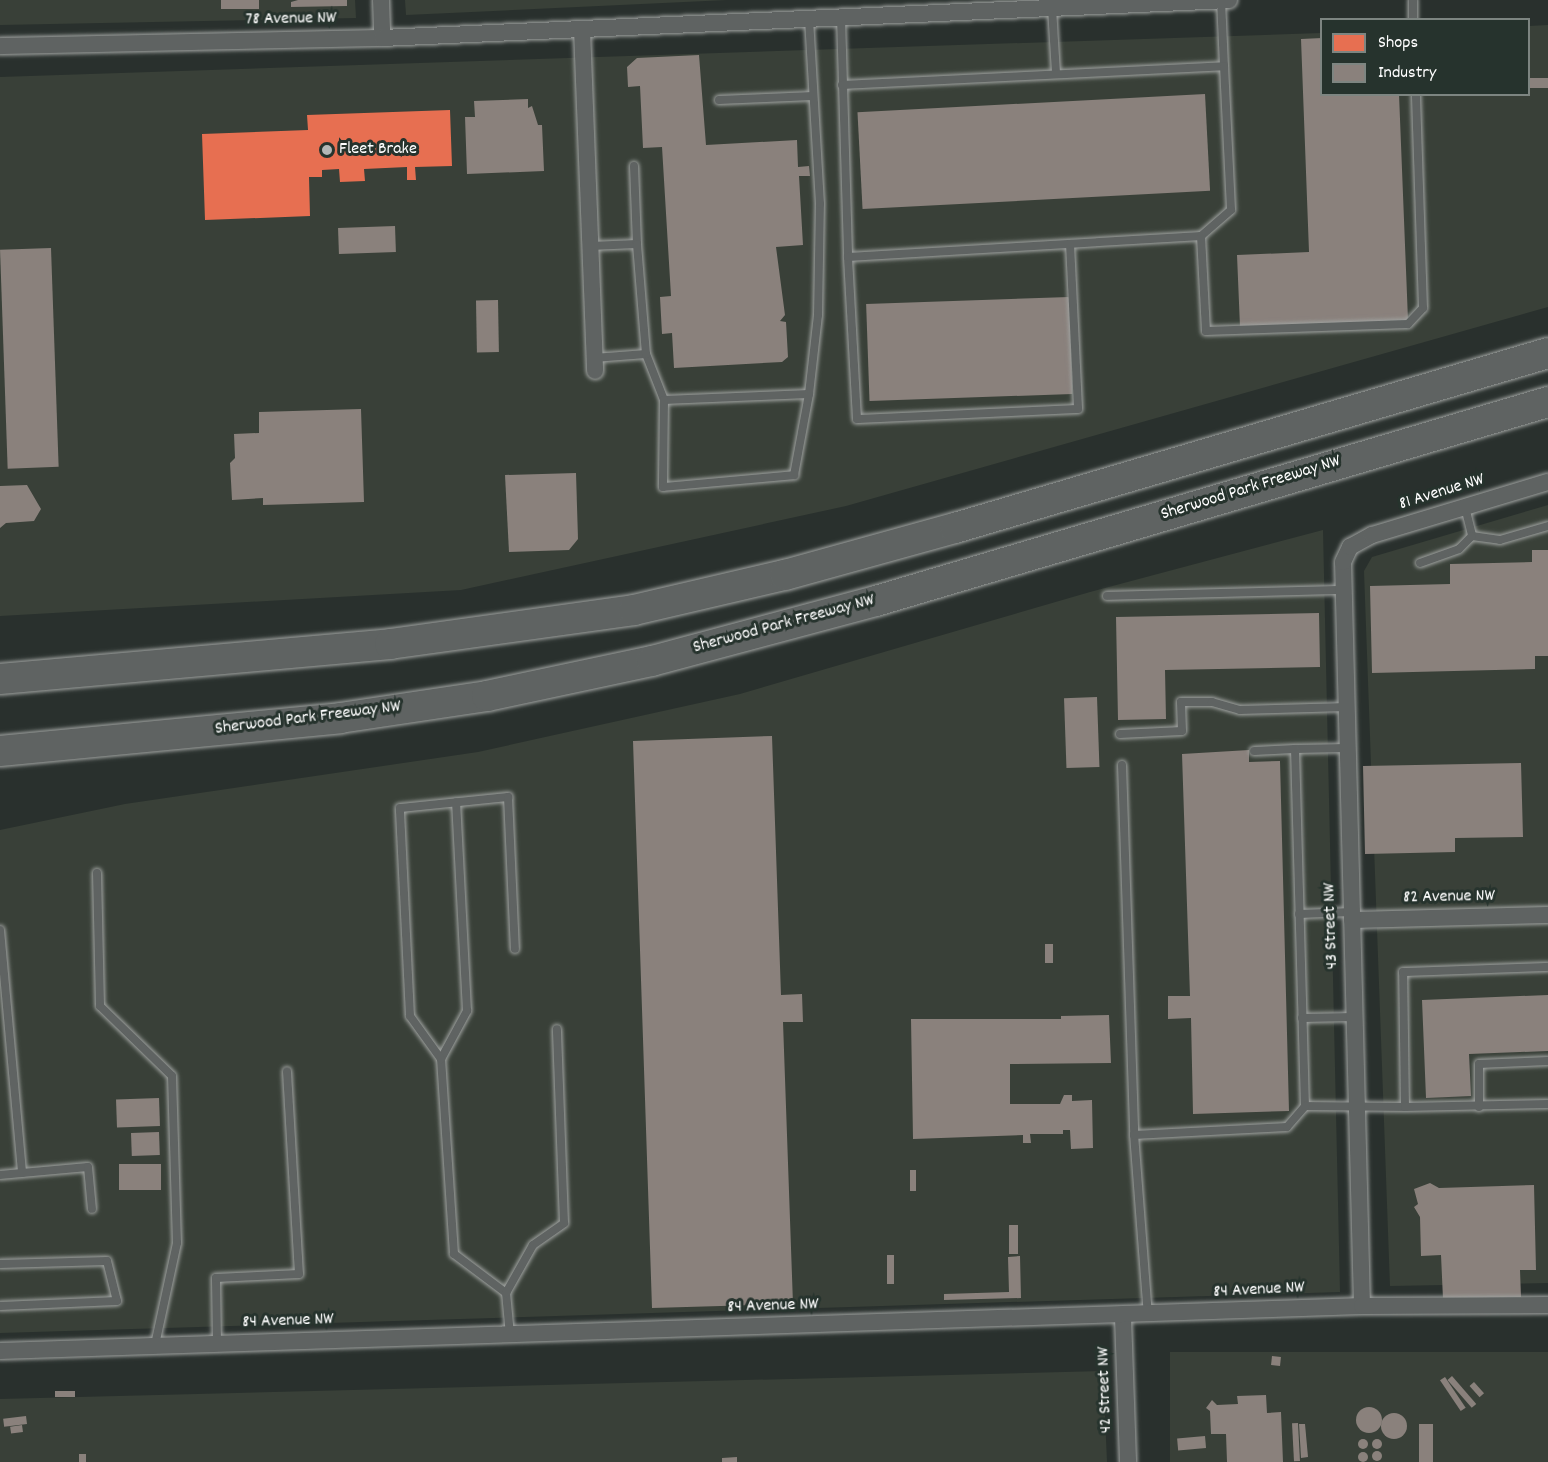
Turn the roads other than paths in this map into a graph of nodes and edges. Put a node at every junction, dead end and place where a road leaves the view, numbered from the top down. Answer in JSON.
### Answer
{"nodes":[{"id":1,"x":381,"y":0,"type":"edge"},
{"id":2,"x":1221,"y":0,"type":"edge"},
{"id":3,"x":1229,"y":0,"type":"edge"},
{"id":4,"x":1413,"y":0,"type":"edge"},
{"id":5,"x":1052,"y":8,"type":"junction"},
{"id":6,"x":841,"y":18,"type":"junction"},
{"id":7,"x":1413,"y":18,"type":"edge"},
{"id":8,"x":809,"y":19,"type":"junction"},
{"id":9,"x":582,"y":29,"type":"junction"},
{"id":10,"x":382,"y":38,"type":"junction"},
{"id":11,"x":0,"y":46,"type":"edge"},
{"id":12,"x":1224,"y":66,"type":"junction"},
{"id":13,"x":1056,"y":74,"type":"junction"},
{"id":14,"x":842,"y":85,"type":"junction"},
{"id":15,"x":813,"y":96,"type":"junction"},
{"id":16,"x":1416,"y":96,"type":"edge"},
{"id":17,"x":719,"y":100,"type":"dead end"},
{"id":18,"x":634,"y":166,"type":"dead end"},
{"id":19,"x":1202,"y":236,"type":"junction"},
{"id":20,"x":638,"y":243,"type":"junction"},
{"id":21,"x":1070,"y":244,"type":"junction"},
{"id":22,"x":590,"y":246,"type":"junction"},
{"id":23,"x":848,"y":257,"type":"junction"},
{"id":24,"x":1548,"y":353,"type":"edge"},
{"id":25,"x":646,"y":354,"type":"junction"},
{"id":26,"x":595,"y":364,"type":"joint"},
{"id":27,"x":808,"y":394,"type":"junction"},
{"id":28,"x":664,"y":400,"type":"junction"},
{"id":29,"x":1548,"y":402,"type":"edge"},
{"id":30,"x":1548,"y":482,"type":"edge"},
{"id":31,"x":1465,"y":507,"type":"junction"},
{"id":32,"x":1548,"y":526,"type":"edge"},
{"id":33,"x":1472,"y":536,"type":"junction"},
{"id":34,"x":1350,"y":547,"type":"joint"},
{"id":35,"x":1420,"y":563,"type":"dead end"},
{"id":36,"x":1343,"y":590,"type":"junction"},
{"id":37,"x":1107,"y":596,"type":"dead end"},
{"id":38,"x":0,"y":659,"type":"edge"},
{"id":39,"x":231,"y":661,"type":"junction"},
{"id":40,"x":0,"y":680,"type":"edge"},
{"id":41,"x":1347,"y":707,"type":"junction"},
{"id":42,"x":1120,"y":734,"type":"dead end"},
{"id":43,"x":1347,"y":748,"type":"junction"},
{"id":44,"x":1295,"y":749,"type":"junction"},
{"id":45,"x":0,"y":751,"type":"edge"},
{"id":46,"x":1254,"y":751,"type":"dead end"},
{"id":47,"x":1122,"y":765,"type":"dead end"},
{"id":48,"x":456,"y":802,"type":"junction"},
{"id":49,"x":97,"y":873,"type":"dead end"},
{"id":50,"x":1299,"y":914,"type":"junction"},
{"id":51,"x":1548,"y":915,"type":"edge"},
{"id":52,"x":1352,"y":916,"type":"junction"},
{"id":53,"x":0,"y":930,"type":"edge"},
{"id":54,"x":515,"y":949,"type":"dead end"},
{"id":55,"x":1548,"y":967,"type":"edge"},
{"id":56,"x":1354,"y":1017,"type":"junction"},
{"id":57,"x":1302,"y":1018,"type":"junction"},
{"id":58,"x":557,"y":1029,"type":"dead end"},
{"id":59,"x":441,"y":1059,"type":"junction"},
{"id":60,"x":1548,"y":1061,"type":"edge"},
{"id":61,"x":287,"y":1071,"type":"dead end"},
{"id":62,"x":1357,"y":1104,"type":"junction"},
{"id":63,"x":1548,"y":1104,"type":"edge"},
{"id":64,"x":1305,"y":1106,"type":"junction"},
{"id":65,"x":1405,"y":1107,"type":"junction"},
{"id":66,"x":1479,"y":1107,"type":"junction"},
{"id":67,"x":1134,"y":1135,"type":"junction"},
{"id":68,"x":22,"y":1173,"type":"junction"},
{"id":69,"x":0,"y":1175,"type":"edge"},
{"id":70,"x":92,"y":1209,"type":"dead end"},
{"id":71,"x":0,"y":1264,"type":"edge"},
{"id":72,"x":506,"y":1293,"type":"junction"},
{"id":73,"x":1548,"y":1305,"type":"edge"},
{"id":74,"x":0,"y":1306,"type":"edge"},
{"id":75,"x":1362,"y":1306,"type":"junction"},
{"id":76,"x":1148,"y":1316,"type":"junction"},
{"id":77,"x":1123,"y":1317,"type":"junction"},
{"id":78,"x":510,"y":1335,"type":"junction"},
{"id":79,"x":217,"y":1343,"type":"junction"},
{"id":80,"x":154,"y":1346,"type":"junction"},
{"id":81,"x":0,"y":1351,"type":"edge"},
{"id":82,"x":1128,"y":1462,"type":"edge"}],
"edges":[{"from":1,"to":10,"type":"street"},
{"from":2,"to":3,"type":"street","name":"78 Avenue NW"},
{"from":2,"to":5,"type":"street","name":"78 Avenue NW"},
{"from":2,"to":12,"type":"lane"},
{"from":4,"to":7,"type":"lane"},
{"from":5,"to":6,"type":"street","name":"78 Avenue NW"},
{"from":5,"to":13,"type":"lane"},
{"from":6,"to":8,"type":"street","name":"78 Avenue NW"},
{"from":6,"to":14,"type":"lane"},
{"from":8,"to":9,"type":"street","name":"78 Avenue NW"},
{"from":8,"to":15,"type":"lane"},
{"from":9,"to":10,"type":"street","name":"78 Avenue NW"},
{"from":9,"to":22,"type":"street"},
{"from":10,"to":11,"type":"street","name":"78 Avenue NW"},
{"from":12,"to":13,"type":"lane"},
{"from":12,"to":19,"type":"lane"},
{"from":13,"to":14,"type":"lane"},
{"from":14,"to":23,"type":"lane"},
{"from":15,"to":17,"type":"lane"},
{"from":15,"to":27,"type":"lane"},
{"from":16,"to":19,"type":"lane"},
{"from":18,"to":20,"type":"lane"},
{"from":19,"to":21,"type":"lane"},
{"from":20,"to":22,"type":"lane"},
{"from":20,"to":25,"type":"lane"},
{"from":21,"to":23,"type":"lane"},
{"from":21,"to":23,"type":"lane"},
{"from":22,"to":26,"type":"street"},
{"from":24,"to":39,"type":"highway"},
{"from":25,"to":26,"type":"lane"},
{"from":25,"to":28,"type":"lane"},
{"from":27,"to":28,"type":"lane"},
{"from":27,"to":28,"type":"lane"},
{"from":29,"to":45,"type":"highway","name":"Sherwood Park Freeway NW"},
{"from":30,"to":31,"type":"street","name":"81 Avenue NW"},
{"from":31,"to":33,"type":"lane"},
{"from":31,"to":34,"type":"street","name":"81 Avenue NW"},
{"from":32,"to":33,"type":"lane"},
{"from":33,"to":35,"type":"lane"},
{"from":34,"to":36,"type":"street","name":"43 Street NW"},
{"from":36,"to":37,"type":"lane"},
{"from":36,"to":41,"type":"street","name":"43 Street NW"},
{"from":38,"to":39,"type":"highway"},
{"from":39,"to":40,"type":"highway"},
{"from":41,"to":42,"type":"lane"},
{"from":41,"to":43,"type":"street","name":"43 Street NW"},
{"from":43,"to":44,"type":"lane"},
{"from":43,"to":52,"type":"street","name":"43 Street NW"},
{"from":44,"to":46,"type":"lane"},
{"from":44,"to":50,"type":"lane"},
{"from":47,"to":67,"type":"lane"},
{"from":48,"to":54,"type":"lane"},
{"from":48,"to":59,"type":"lane"},
{"from":48,"to":59,"type":"lane"},
{"from":49,"to":80,"type":"lane"},
{"from":50,"to":52,"type":"lane"},
{"from":50,"to":57,"type":"lane"},
{"from":51,"to":52,"type":"street","name":"82 Avenue NW"},
{"from":52,"to":56,"type":"street","name":"43 Street NW"},
{"from":53,"to":68,"type":"lane"},
{"from":55,"to":65,"type":"lane"},
{"from":56,"to":57,"type":"lane"},
{"from":56,"to":62,"type":"street","name":"43 Street NW"},
{"from":57,"to":64,"type":"lane"},
{"from":58,"to":72,"type":"lane"},
{"from":59,"to":72,"type":"lane"},
{"from":60,"to":66,"type":"lane"},
{"from":61,"to":79,"type":"lane"},
{"from":62,"to":64,"type":"lane"},
{"from":62,"to":65,"type":"lane"},
{"from":62,"to":75,"type":"street","name":"43 Street NW"},
{"from":63,"to":66,"type":"lane"},
{"from":64,"to":67,"type":"lane"},
{"from":65,"to":66,"type":"lane"},
{"from":67,"to":76,"type":"lane"},
{"from":68,"to":69,"type":"lane"},
{"from":68,"to":70,"type":"lane"},
{"from":71,"to":74,"type":"lane"},
{"from":72,"to":78,"type":"lane"},
{"from":73,"to":75,"type":"street","name":"84 Avenue NW"},
{"from":75,"to":76,"type":"street","name":"84 Avenue NW"},
{"from":76,"to":77,"type":"street","name":"84 Avenue NW"},
{"from":77,"to":78,"type":"street","name":"84 Avenue NW"},
{"from":77,"to":82,"type":"street","name":"42 Street NW"},
{"from":78,"to":79,"type":"street","name":"84 Avenue NW"},
{"from":79,"to":80,"type":"street","name":"84 Avenue NW"},
{"from":80,"to":81,"type":"street","name":"84 Avenue NW"}]}
